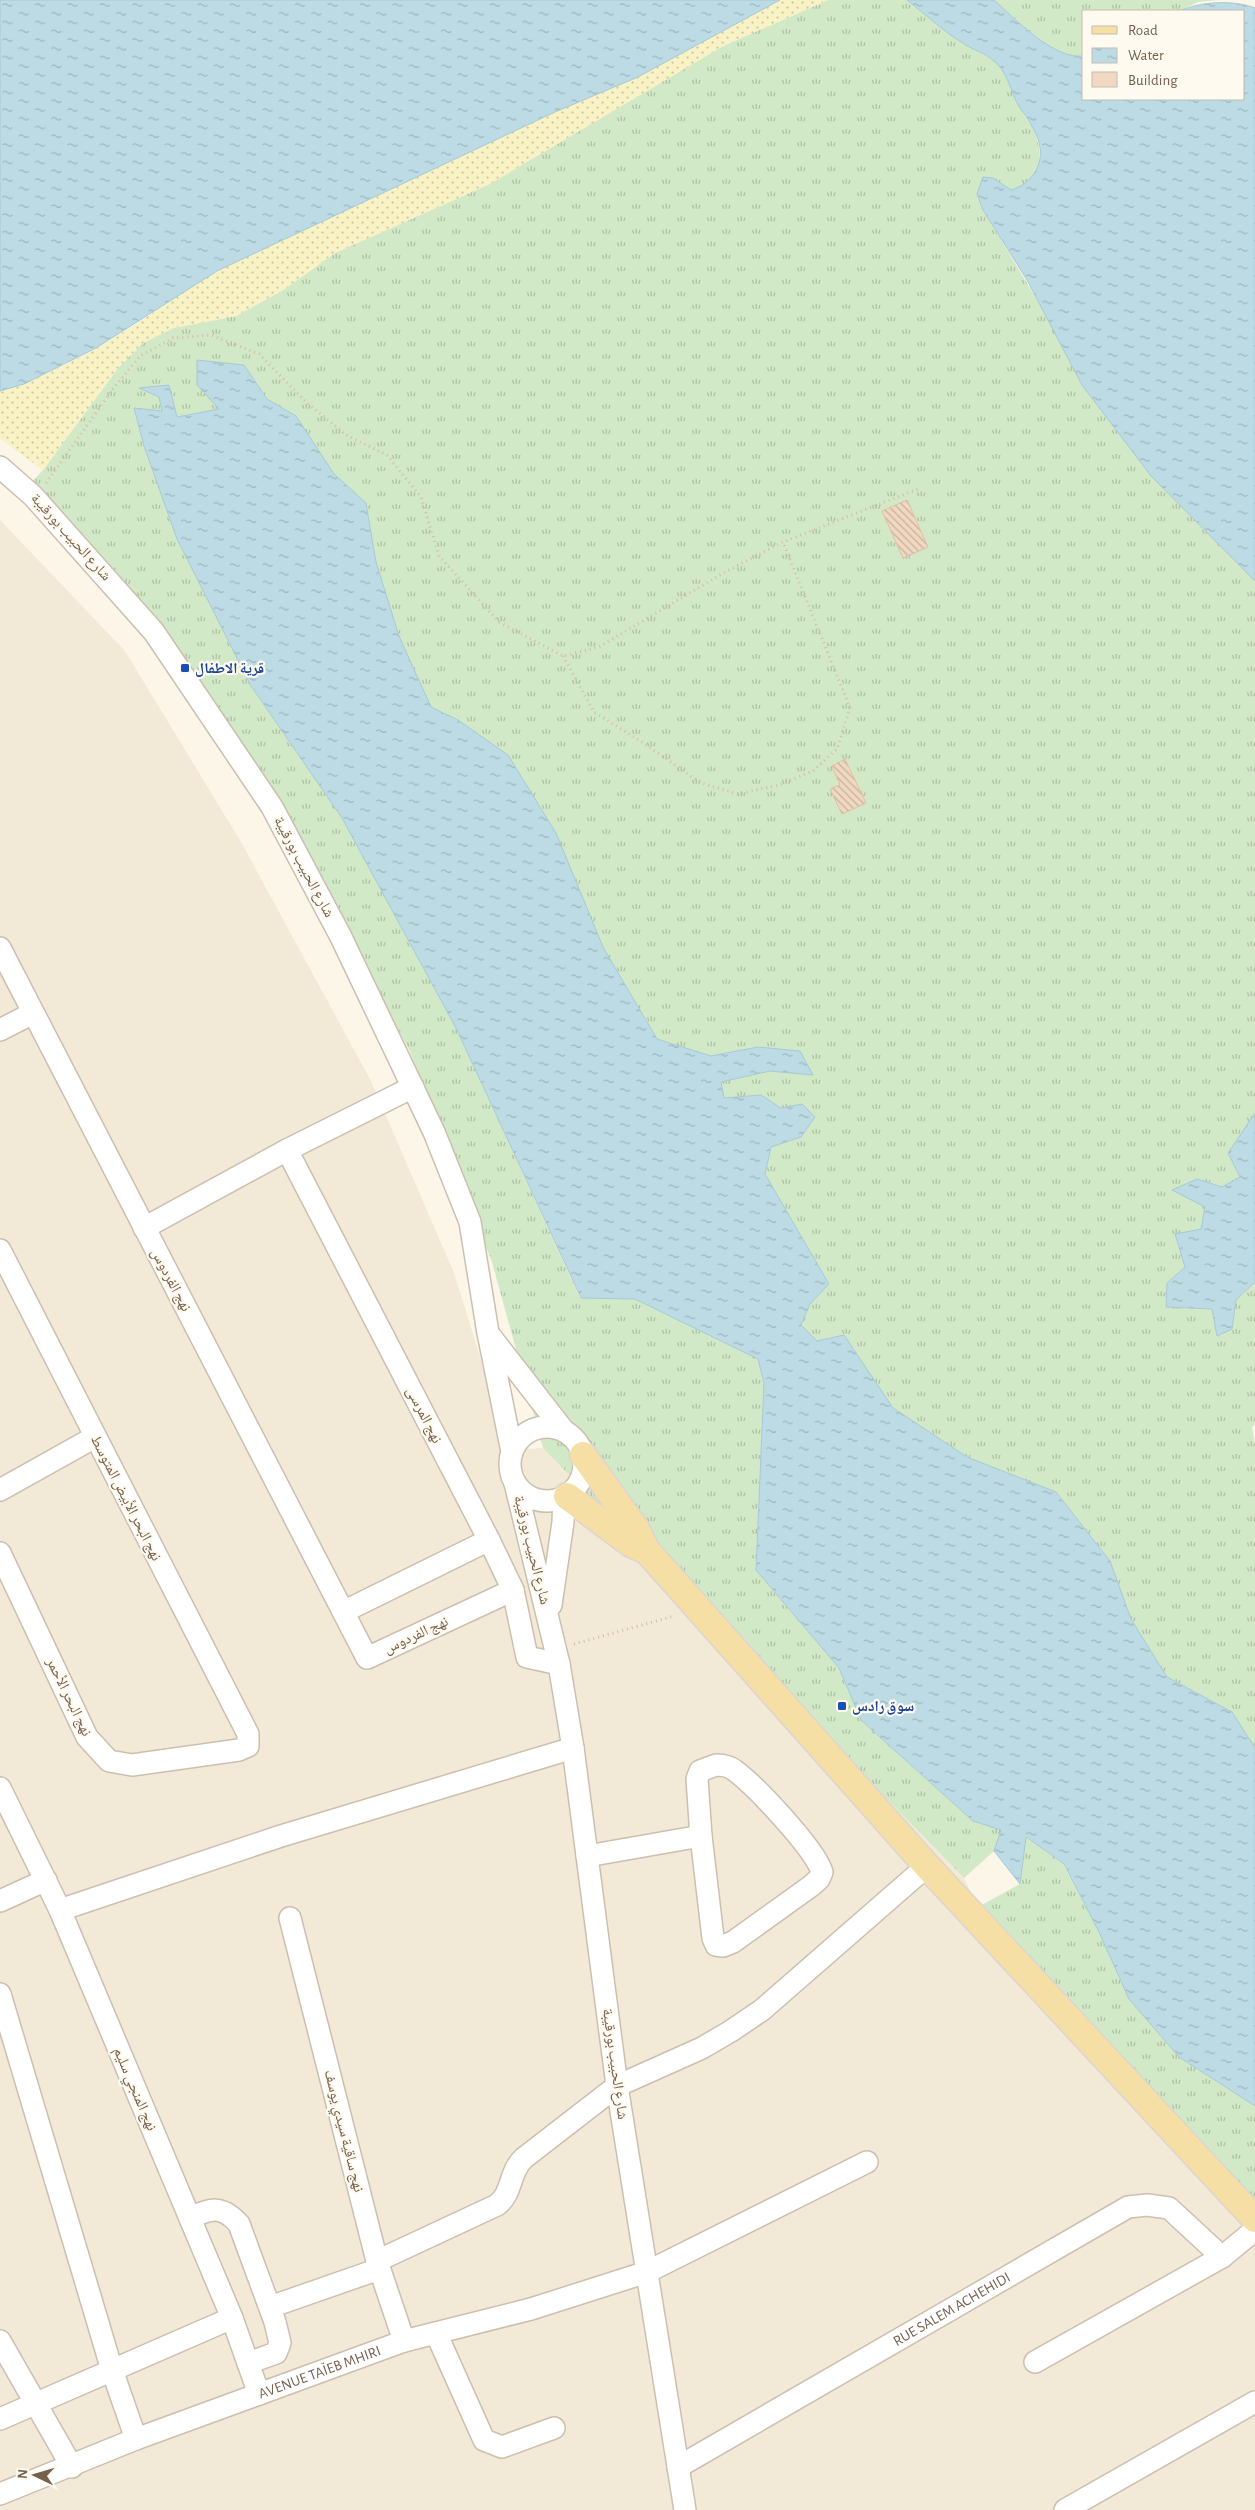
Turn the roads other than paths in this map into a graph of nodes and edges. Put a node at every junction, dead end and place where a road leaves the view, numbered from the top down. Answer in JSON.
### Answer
{"nodes":[{"id":1,"x":0,"y":467,"type":"edge"},
{"id":2,"x":0,"y":948,"type":"edge"},
{"id":3,"x":33,"y":1013,"type":"junction"},
{"id":4,"x":0,"y":1030,"type":"edge"},
{"id":5,"x":413,"y":1086,"type":"junction"},
{"id":6,"x":287,"y":1150,"type":"junction"},
{"id":7,"x":144,"y":1228,"type":"junction"},
{"id":8,"x":0,"y":1250,"type":"edge"},
{"id":9,"x":488,"y":1333,"type":"junction"},
{"id":10,"x":564,"y":1431,"type":"junction"},
{"id":11,"x":95,"y":1437,"type":"junction"},
{"id":12,"x":512,"y":1452,"type":"junction"},
{"id":13,"x":583,"y":1455,"type":"junction"},
{"id":14,"x":516,"y":1483,"type":"junction"},
{"id":15,"x":0,"y":1490,"type":"edge"},
{"id":16,"x":566,"y":1497,"type":"junction"},
{"id":17,"x":489,"y":1540,"type":"junction"},
{"id":18,"x":647,"y":1551,"type":"junction"},
{"id":19,"x":0,"y":1553,"type":"edge"},
{"id":20,"x":513,"y":1590,"type":"junction"},
{"id":21,"x":345,"y":1611,"type":"junction"},
{"id":22,"x":549,"y":1618,"type":"junction"},
{"id":23,"x":558,"y":1656,"type":"junction"},
{"id":24,"x":248,"y":1746,"type":"joint"},
{"id":25,"x":573,"y":1748,"type":"junction"},
{"id":26,"x":0,"y":1788,"type":"edge"},
{"id":27,"x":701,"y":1836,"type":"junction"},
{"id":28,"x":587,"y":1856,"type":"junction"},
{"id":29,"x":927,"y":1866,"type":"junction"},
{"id":30,"x":46,"y":1880,"type":"junction"},
{"id":31,"x":0,"y":1901,"type":"edge"},
{"id":32,"x":60,"y":1910,"type":"junction"},
{"id":33,"x":290,"y":1918,"type":"dead end"},
{"id":34,"x":0,"y":1994,"type":"edge"},
{"id":35,"x":617,"y":2086,"type":"junction"},
{"id":36,"x":867,"y":2162,"type":"dead end"},
{"id":37,"x":190,"y":2218,"type":"junction"},
{"id":38,"x":1255,"y":2219,"type":"edge"},
{"id":39,"x":1255,"y":2230,"type":"edge"},
{"id":40,"x":1222,"y":2257,"type":"junction"},
{"id":41,"x":378,"y":2265,"type":"junction"},
{"id":42,"x":647,"y":2272,"type":"junction"},
{"id":43,"x":270,"y":2307,"type":"junction"},
{"id":44,"x":232,"y":2318,"type":"junction"},
{"id":45,"x":436,"y":2334,"type":"junction"},
{"id":46,"x":0,"y":2341,"type":"edge"},
{"id":47,"x":404,"y":2341,"type":"junction"},
{"id":48,"x":1035,"y":2362,"type":"dead end"},
{"id":49,"x":248,"y":2363,"type":"junction"},
{"id":50,"x":112,"y":2370,"type":"junction"},
{"id":51,"x":259,"y":2394,"type":"junction"},
{"id":52,"x":1255,"y":2402,"type":"edge"},
{"id":53,"x":35,"y":2403,"type":"junction"},
{"id":54,"x":0,"y":2419,"type":"edge"},
{"id":55,"x":554,"y":2428,"type":"dead end"},
{"id":56,"x":136,"y":2439,"type":"junction"},
{"id":57,"x":72,"y":2467,"type":"junction"},
{"id":58,"x":678,"y":2467,"type":"junction"},
{"id":59,"x":0,"y":2494,"type":"edge"},
{"id":60,"x":0,"y":2503,"type":"edge"},
{"id":61,"x":4,"y":2510,"type":"edge"},
{"id":62,"x":685,"y":2510,"type":"edge"},
{"id":63,"x":1065,"y":2510,"type":"edge"}],
"edges":[{"from":1,"to":5,"type":"street","name":"شارع الحبيب بورقيبة"},
{"from":2,"to":3,"type":"street","name":"نهج الفردوس"},
{"from":3,"to":4,"type":"street"},
{"from":3,"to":7,"type":"street","name":"نهج الفردوس"},
{"from":5,"to":6,"type":"street"},
{"from":5,"to":9,"type":"street","name":"شارع الحبيب بورقيبة"},
{"from":6,"to":7,"type":"street"},
{"from":6,"to":17,"type":"street","name":"نهج المرسى"},
{"from":7,"to":21,"type":"street","name":"نهج الفردوس"},
{"from":8,"to":11,"type":"street","name":"نهج البحر الأبيض المتوسط"},
{"from":9,"to":10,"type":"street","name":"شارع الحبيب بورقيبة"},
{"from":9,"to":12,"type":"street","name":"شارع الحبيب بورقيبة"},
{"from":10,"to":12,"type":"street"},
{"from":10,"to":13,"type":"street"},
{"from":11,"to":15,"type":"street"},
{"from":11,"to":24,"type":"street","name":"نهج البحر الأبيض المتوسط"},
{"from":12,"to":14,"type":"street"},
{"from":13,"to":16,"type":"street"},
{"from":13,"to":18,"type":"main road"},
{"from":14,"to":16,"type":"street"},
{"from":14,"to":22,"type":"street","name":"شارع الحبيب بورقيبة"},
{"from":16,"to":18,"type":"main road"},
{"from":16,"to":22,"type":"street","name":"شارع الحبيب بورقيبة"},
{"from":17,"to":20,"type":"street","name":"نهج المرسى"},
{"from":17,"to":21,"type":"street"},
{"from":18,"to":29,"type":"main road"},
{"from":19,"to":24,"type":"street","name":"نهج البحر الأحمر"},
{"from":20,"to":21,"type":"street","name":"نهج الفردوس"},
{"from":20,"to":23,"type":"street","name":"نهج المرسى"},
{"from":22,"to":23,"type":"street","name":"شارع الحبيب بورقيبة"},
{"from":23,"to":25,"type":"street","name":"شارع الحبيب بورقيبة"},
{"from":25,"to":28,"type":"street","name":"شارع الحبيب بورقيبة"},
{"from":25,"to":32,"type":"street"},
{"from":26,"to":30,"type":"street","name":"نهج المنجي سليم"},
{"from":27,"to":27,"type":"street"},
{"from":27,"to":28,"type":"street"},
{"from":28,"to":35,"type":"street","name":"شارع الحبيب بورقيبة"},
{"from":29,"to":35,"type":"street"},
{"from":29,"to":38,"type":"main road"},
{"from":30,"to":31,"type":"street"},
{"from":30,"to":32,"type":"street","name":"نهج المنجي سليم"},
{"from":32,"to":37,"type":"street","name":"نهج المنجي سليم"},
{"from":33,"to":41,"type":"street","name":"نهج ساقية سيدي يوسف"},
{"from":34,"to":50,"type":"street"},
{"from":35,"to":41,"type":"street"},
{"from":35,"to":42,"type":"street","name":"شارع الحبيب بورقيبة"},
{"from":36,"to":42,"type":"street","name":"AVENUE TAÏEB MHIRI"},
{"from":37,"to":43,"type":"street"},
{"from":37,"to":44,"type":"street","name":"نهج المنجي سليم"},
{"from":39,"to":40,"type":"street"},
{"from":40,"to":48,"type":"street"},
{"from":40,"to":58,"type":"street","name":"RUE SALEM ACHEHIDI"},
{"from":41,"to":43,"type":"street"},
{"from":41,"to":47,"type":"street","name":"نهج ساقية سيدي يوسف"},
{"from":42,"to":45,"type":"street","name":"AVENUE TAÏEB MHIRI"},
{"from":42,"to":58,"type":"street","name":"شارع الحبيب بورقيبة"},
{"from":43,"to":49,"type":"street"},
{"from":44,"to":49,"type":"street","name":"نهج المنجي سليم"},
{"from":44,"to":50,"type":"street"},
{"from":45,"to":47,"type":"street","name":"AVENUE TAÏEB MHIRI"},
{"from":45,"to":55,"type":"street"},
{"from":46,"to":53,"type":"street"},
{"from":47,"to":51,"type":"street","name":"AVENUE TAÏEB MHIRI"},
{"from":49,"to":51,"type":"street","name":"نهج المنجي سليم"},
{"from":50,"to":53,"type":"street"},
{"from":50,"to":56,"type":"street"},
{"from":51,"to":56,"type":"street","name":"AVENUE TAÏEB MHIRI"},
{"from":52,"to":63,"type":"street"},
{"from":53,"to":54,"type":"street"},
{"from":53,"to":57,"type":"street"},
{"from":56,"to":57,"type":"street","name":"AVENUE TAÏEB MHIRI"},
{"from":57,"to":59,"type":"street","name":"AVENUE TAÏEB MHIRI"},
{"from":58,"to":62,"type":"street","name":"شارع الحبيب بورقيبة"},
{"from":60,"to":61,"type":"street"}]}
